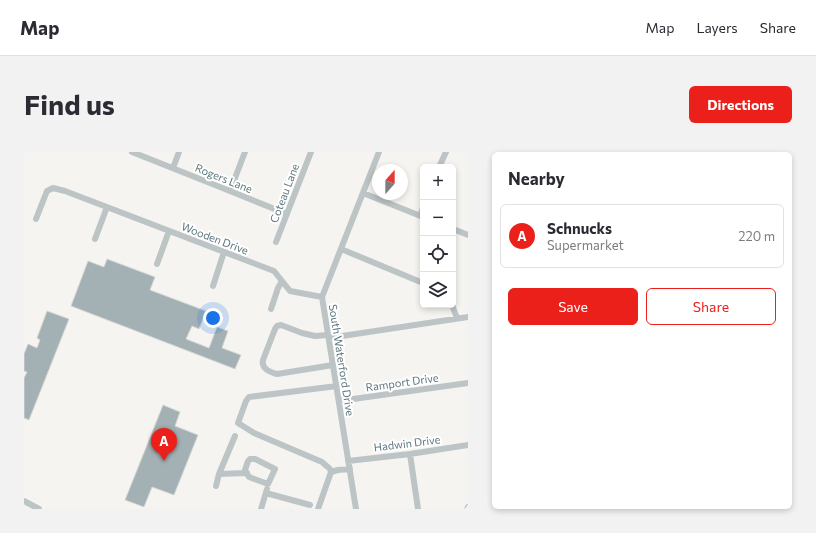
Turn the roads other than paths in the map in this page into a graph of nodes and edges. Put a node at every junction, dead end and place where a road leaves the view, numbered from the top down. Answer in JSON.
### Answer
{"nodes":[{"id":1,"x":132,"y":152,"type":"edge"},
{"id":2,"x":179,"y":152,"type":"edge"},
{"id":3,"x":245,"y":152,"type":"edge"},
{"id":4,"x":311,"y":152,"type":"edge"},
{"id":5,"x":379,"y":152,"type":"edge"},
{"id":6,"x":446,"y":152,"type":"edge"},
{"id":7,"x":441,"y":164,"type":"edge"},
{"id":8,"x":173,"y":168,"type":"junction"},
{"id":9,"x":230,"y":190,"type":"junction"},
{"id":10,"x":363,"y":193,"type":"junction"},
{"id":11,"x":107,"y":207,"type":"junction"},
{"id":12,"x":287,"y":214,"type":"junction"},
{"id":13,"x":420,"y":216,"type":"edge"},
{"id":14,"x":36,"y":219,"type":"dead end"},
{"id":15,"x":456,"y":230,"type":"edge"},
{"id":16,"x":169,"y":231,"type":"junction"},
{"id":17,"x":468,"y":235,"type":"edge"},
{"id":18,"x":95,"y":239,"type":"dead end"},
{"id":19,"x":276,"y":242,"type":"dead end"},
{"id":20,"x":341,"y":249,"type":"junction"},
{"id":21,"x":224,"y":252,"type":"junction"},
{"id":22,"x":157,"y":264,"type":"dead end"},
{"id":23,"x":282,"y":281,"type":"junction"},
{"id":24,"x":420,"y":282,"type":"edge"},
{"id":25,"x":213,"y":286,"type":"dead end"},
{"id":26,"x":322,"y":297,"type":"junction"},
{"id":27,"x":453,"y":308,"type":"edge"},
{"id":28,"x":271,"y":309,"type":"dead end"},
{"id":29,"x":468,"y":317,"type":"edge"},
{"id":30,"x":457,"y":318,"type":"junction"},
{"id":31,"x":329,"y":336,"type":"junction"},
{"id":32,"x":333,"y":365,"type":"junction"},
{"id":33,"x":468,"y":383,"type":"edge"},
{"id":34,"x":337,"y":386,"type":"junction"},
{"id":35,"x":339,"y":401,"type":"junction"},
{"id":36,"x":235,"y":436,"type":"dead end"},
{"id":37,"x":468,"y":445,"type":"edge"},
{"id":38,"x":410,"y":454,"type":"junction"},
{"id":39,"x":348,"y":461,"type":"junction"},
{"id":40,"x":350,"y":469,"type":"junction"},
{"id":41,"x":331,"y":472,"type":"junction"},
{"id":42,"x":247,"y":473,"type":"junction"},
{"id":43,"x":219,"y":474,"type":"junction"},
{"id":44,"x":268,"y":484,"type":"junction"},
{"id":45,"x":216,"y":486,"type":"dead end"},
{"id":46,"x":266,"y":493,"type":"junction"},
{"id":47,"x":24,"y":501,"type":"edge"},
{"id":48,"x":310,"y":505,"type":"dead end"},
{"id":49,"x":39,"y":509,"type":"edge"},
{"id":50,"x":261,"y":509,"type":"edge"},
{"id":51,"x":318,"y":509,"type":"edge"},
{"id":52,"x":356,"y":509,"type":"edge"},
{"id":53,"x":418,"y":509,"type":"edge"}],
"edges":[{"from":1,"to":8,"type":"street","name":"Rogers Lane"},
{"from":2,"to":8,"type":"street"},
{"from":3,"to":9,"type":"street"},
{"from":4,"to":12,"type":"street","name":"Coteau Lane"},
{"from":5,"to":10,"type":"street","name":"South Waterford Drive"},
{"from":6,"to":7,"type":"street"},
{"from":8,"to":9,"type":"street","name":"Rogers Lane"},
{"from":9,"to":12,"type":"street","name":"Rogers Lane"},
{"from":10,"to":13,"type":"street"},
{"from":10,"to":20,"type":"street","name":"South Waterford Drive"},
{"from":11,"to":14,"type":"street","name":"Wooden Drive"},
{"from":11,"to":16,"type":"street","name":"Wooden Drive"},
{"from":11,"to":18,"type":"street"},
{"from":12,"to":19,"type":"street","name":"Coteau Lane"},
{"from":15,"to":17,"type":"street"},
{"from":16,"to":21,"type":"street","name":"Wooden Drive"},
{"from":16,"to":22,"type":"street"},
{"from":20,"to":24,"type":"street"},
{"from":20,"to":26,"type":"street","name":"South Waterford Drive"},
{"from":21,"to":23,"type":"street","name":"Wooden Drive"},
{"from":21,"to":25,"type":"street"},
{"from":23,"to":26,"type":"street","name":"Wooden Drive"},
{"from":23,"to":28,"type":"street"},
{"from":26,"to":31,"type":"street","name":"South Waterford Drive"},
{"from":27,"to":30,"type":"street"},
{"from":29,"to":30,"type":"street"},
{"from":30,"to":31,"type":"street"},
{"from":31,"to":32,"type":"street","name":"South Waterford Drive"},
{"from":31,"to":32,"type":"street"},
{"from":32,"to":34,"type":"street","name":"South Waterford Drive"},
{"from":33,"to":35,"type":"street","name":"Ramport Drive"},
{"from":34,"to":35,"type":"street","name":"South Waterford Drive"},
{"from":34,"to":41,"type":"street"},
{"from":35,"to":39,"type":"street","name":"South Waterford Drive"},
{"from":36,"to":43,"type":"street"},
{"from":37,"to":38,"type":"street","name":"Hadwin Drive"},
{"from":38,"to":39,"type":"street","name":"Hadwin Drive"},
{"from":38,"to":53,"type":"street"},
{"from":39,"to":40,"type":"street","name":"South Waterford Drive"},
{"from":40,"to":41,"type":"street"},
{"from":40,"to":52,"type":"street","name":"South Waterford Drive"},
{"from":41,"to":51,"type":"street"},
{"from":42,"to":43,"type":"street"},
{"from":42,"to":44,"type":"street"},
{"from":42,"to":44,"type":"street"},
{"from":43,"to":45,"type":"street"},
{"from":44,"to":46,"type":"street"},
{"from":46,"to":48,"type":"street"},
{"from":46,"to":50,"type":"street"},
{"from":47,"to":49,"type":"street"}]}
